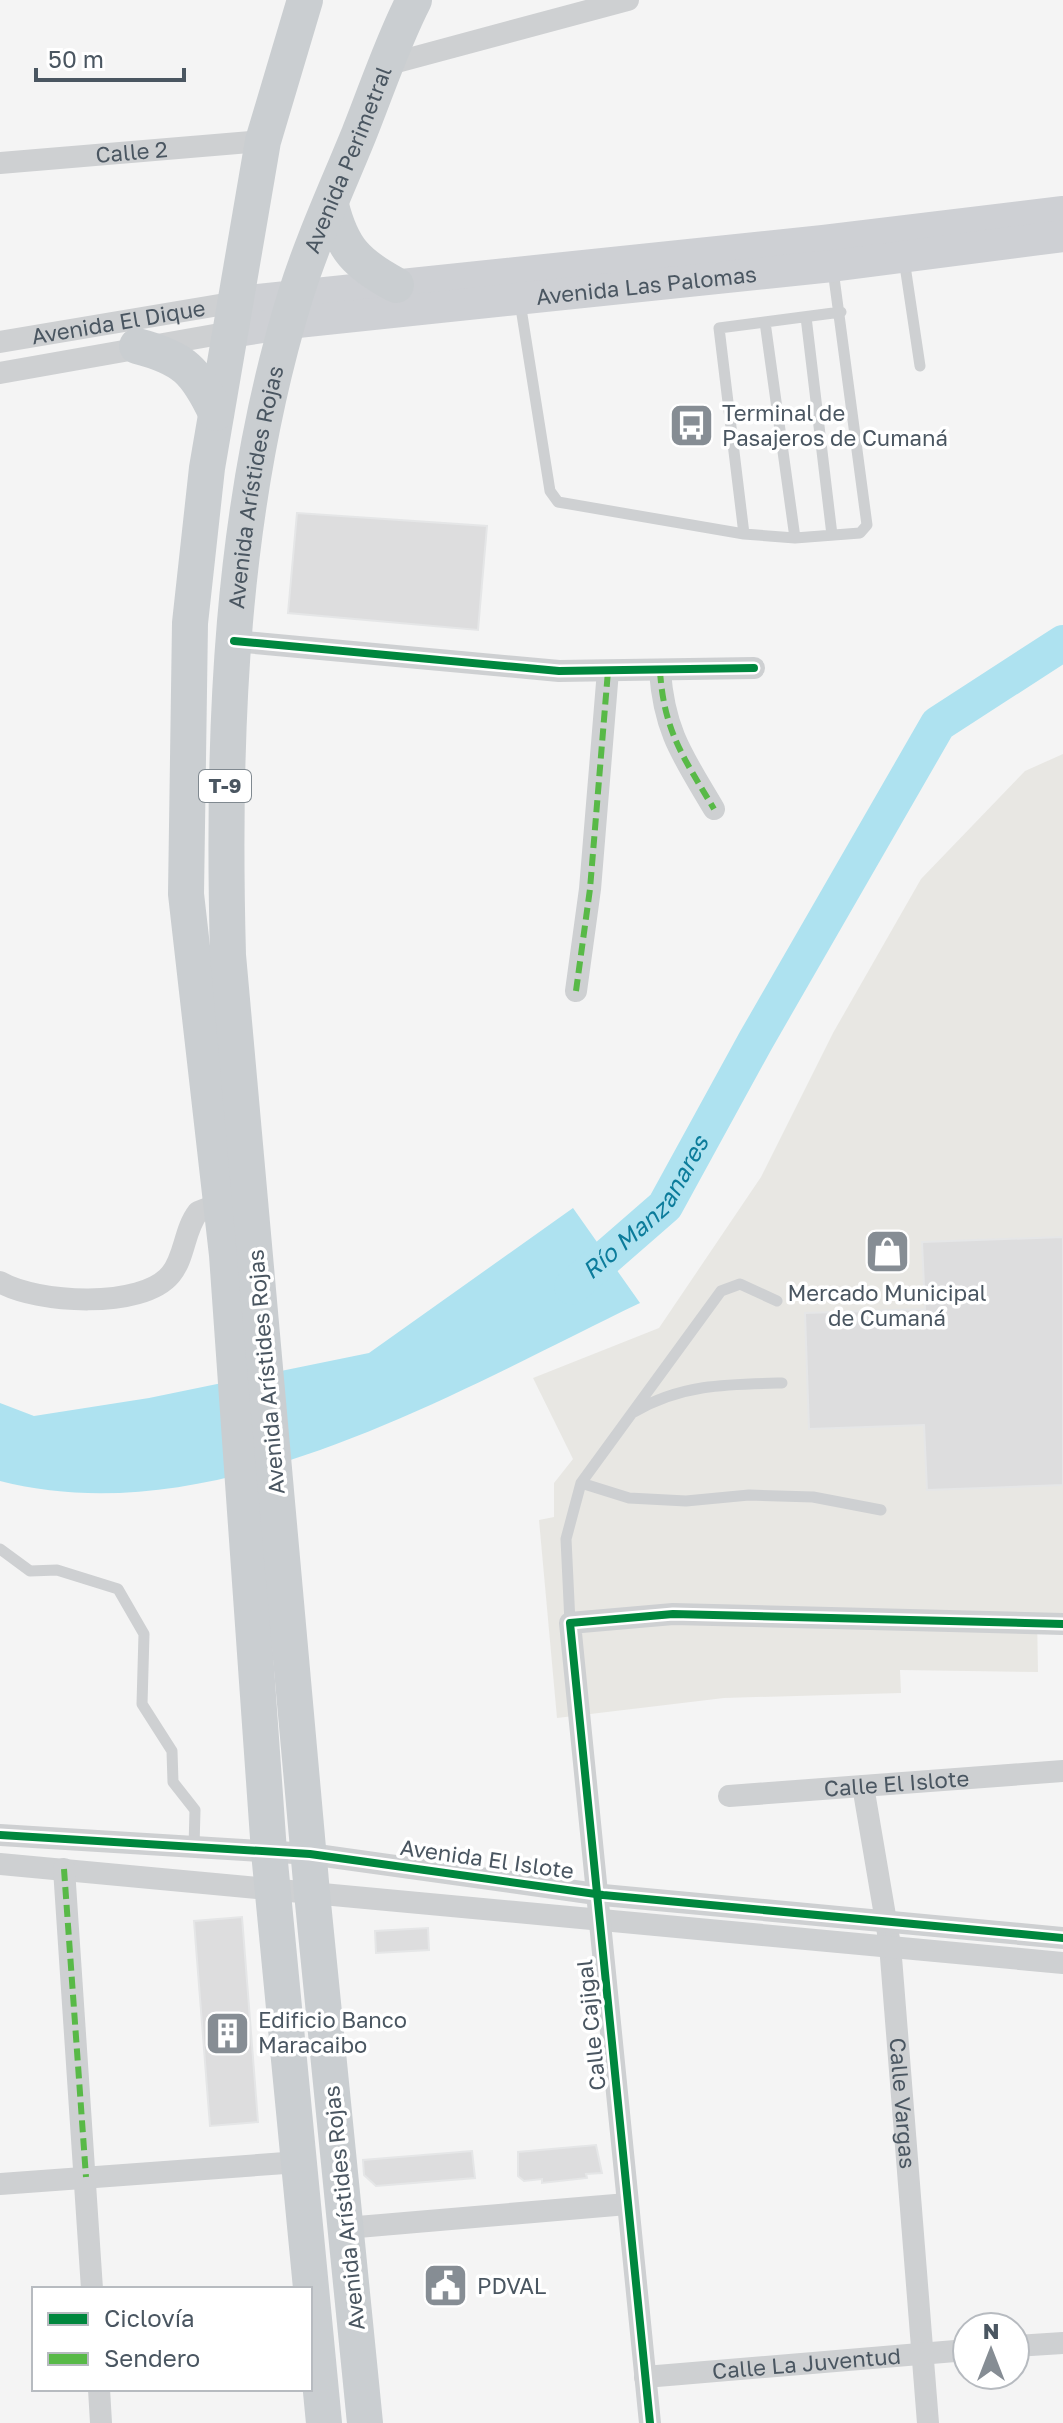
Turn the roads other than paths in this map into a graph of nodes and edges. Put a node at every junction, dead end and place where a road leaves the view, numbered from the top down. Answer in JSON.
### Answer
{"nodes":[{"id":1,"x":305,"y":0,"type":"edge"},
{"id":2,"x":414,"y":0,"type":"edge"},
{"id":3,"x":628,"y":0,"type":"edge"},
{"id":4,"x":386,"y":65,"type":"junction"},
{"id":5,"x":263,"y":141,"type":"junction"},
{"id":6,"x":0,"y":163,"type":"edge"},
{"id":7,"x":331,"y":205,"type":"junction"},
{"id":8,"x":1063,"y":212,"type":"edge"},
{"id":9,"x":1063,"y":236,"type":"edge"},
{"id":10,"x":904,"y":255,"type":"junction"},
{"id":11,"x":832,"y":266,"type":"junction"},
{"id":12,"x":396,"y":285,"type":"junction"},
{"id":13,"x":520,"y":299,"type":"junction"},
{"id":14,"x":292,"y":309,"type":"junction"},
{"id":15,"x":841,"y":312,"type":"junction"},
{"id":16,"x":234,"y":317,"type":"junction"},
{"id":17,"x":806,"y":317,"type":"junction"},
{"id":18,"x":765,"y":322,"type":"junction"},
{"id":19,"x":0,"y":342,"type":"edge"},
{"id":20,"x":137,"y":346,"type":"junction"},
{"id":21,"x":920,"y":366,"type":"dead end"},
{"id":22,"x":0,"y":373,"type":"edge"},
{"id":23,"x":216,"y":413,"type":"junction"},
{"id":24,"x":744,"y":534,"type":"junction"},
{"id":25,"x":832,"y":535,"type":"junction"},
{"id":26,"x":795,"y":538,"type":"junction"},
{"id":27,"x":234,"y":641,"type":"junction"},
{"id":28,"x":754,"y":668,"type":"dead end"},
{"id":29,"x":608,"y":671,"type":"junction"},
{"id":30,"x":660,"y":671,"type":"junction"},
{"id":31,"x":714,"y":809,"type":"dead end"},
{"id":32,"x":576,"y":991,"type":"dead end"},
{"id":33,"x":221,"y":1203,"type":"junction"},
{"id":34,"x":241,"y":1255,"type":"junction"},
{"id":35,"x":0,"y":1282,"type":"edge"},
{"id":36,"x":777,"y":1301,"type":"dead end"},
{"id":37,"x":782,"y":1383,"type":"dead end"},
{"id":38,"x":630,"y":1414,"type":"junction"},
{"id":39,"x":581,"y":1483,"type":"junction"},
{"id":40,"x":881,"y":1510,"type":"dead end"},
{"id":41,"x":0,"y":1549,"type":"edge"},
{"id":42,"x":269,"y":1589,"type":"junction"},
{"id":43,"x":570,"y":1623,"type":"junction"},
{"id":44,"x":1063,"y":1624,"type":"edge"},
{"id":45,"x":1063,"y":1771,"type":"edge"},
{"id":46,"x":863,"y":1786,"type":"junction"},
{"id":47,"x":729,"y":1796,"type":"dead end"},
{"id":48,"x":0,"y":1835,"type":"edge"},
{"id":49,"x":194,"y":1847,"type":"junction"},
{"id":50,"x":269,"y":1852,"type":"junction"},
{"id":51,"x":310,"y":1854,"type":"junction"},
{"id":52,"x":0,"y":1864,"type":"edge"},
{"id":53,"x":64,"y":1869,"type":"junction"},
{"id":54,"x":273,"y":1891,"type":"junction"},
{"id":55,"x":598,"y":1892,"type":"junction"},
{"id":56,"x":312,"y":1893,"type":"junction"},
{"id":57,"x":598,"y":1922,"type":"junction"},
{"id":58,"x":885,"y":1922,"type":"junction"},
{"id":59,"x":1063,"y":1938,"type":"edge"},
{"id":60,"x":890,"y":1945,"type":"junction"},
{"id":61,"x":1063,"y":1963,"type":"edge"},
{"id":62,"x":299,"y":2162,"type":"junction"},
{"id":63,"x":86,"y":2177,"type":"junction"},
{"id":64,"x":0,"y":2184,"type":"edge"},
{"id":65,"x":627,"y":2204,"type":"junction"},
{"id":66,"x":346,"y":2228,"type":"junction"},
{"id":67,"x":92,"y":2287,"type":"edge"},
{"id":68,"x":311,"y":2287,"type":"edge"},
{"id":69,"x":312,"y":2298,"type":"edge"},
{"id":70,"x":1063,"y":2343,"type":"edge"},
{"id":71,"x":1031,"y":2345,"type":"edge"},
{"id":72,"x":951,"y":2351,"type":"edge"},
{"id":73,"x":921,"y":2354,"type":"junction"},
{"id":74,"x":645,"y":2377,"type":"junction"},
{"id":75,"x":99,"y":2391,"type":"edge"},
{"id":76,"x":101,"y":2423,"type":"edge"},
{"id":77,"x":324,"y":2423,"type":"edge"},
{"id":78,"x":365,"y":2423,"type":"edge"},
{"id":79,"x":650,"y":2423,"type":"edge"},
{"id":80,"x":928,"y":2423,"type":"edge"}],
"edges":[{"from":1,"to":5,"type":"main road","number":"T-9"},
{"from":2,"to":4,"type":"main road","name":"Avenida Perimetral","number":"T-9"},
{"from":3,"to":4,"type":"street"},
{"from":4,"to":7,"type":"main road","name":"Avenida Perimetral","number":"T-9"},
{"from":5,"to":6,"type":"street","name":"Calle 2"},
{"from":5,"to":16,"type":"main road","number":"T-9"},
{"from":7,"to":12,"type":"main road"},
{"from":7,"to":14,"type":"main road","name":"Avenida Perimetral","number":"T-9"},
{"from":8,"to":12,"type":"main road","name":"Avenida Las Palomas"},
{"from":9,"to":10,"type":"main road","name":"Avenida Las Palomas"},
{"from":10,"to":11,"type":"main road","name":"Avenida Las Palomas"},
{"from":10,"to":21,"type":"lane"},
{"from":11,"to":13,"type":"main road","name":"Avenida Las Palomas"},
{"from":11,"to":15,"type":"lane"},
{"from":12,"to":14,"type":"main road","name":"Avenida Las Palomas"},
{"from":13,"to":14,"type":"main road","name":"Avenida Las Palomas"},
{"from":13,"to":24,"type":"lane"},
{"from":14,"to":16,"type":"main road","name":"Avenida Las Palomas"},
{"from":14,"to":27,"type":"main road","name":"Avenida Arístides Rojas","number":"T-9"},
{"from":15,"to":17,"type":"lane"},
{"from":15,"to":25,"type":"lane"},
{"from":16,"to":19,"type":"street","name":"Avenida El Dique"},
{"from":16,"to":20,"type":"street","name":"Avenida El Dique"},
{"from":16,"to":23,"type":"main road","name":"Avenida Arístides Rojas","number":"T-9"},
{"from":17,"to":18,"type":"lane"},
{"from":17,"to":25,"type":"lane"},
{"from":18,"to":24,"type":"lane"},
{"from":18,"to":26,"type":"lane"},
{"from":20,"to":22,"type":"street","name":"Avenida El Dique"},
{"from":20,"to":23,"type":"main road"},
{"from":23,"to":33,"type":"main road","name":"Avenida Arístides Rojas","number":"T-9"},
{"from":24,"to":26,"type":"lane"},
{"from":25,"to":26,"type":"lane"},
{"from":27,"to":29,"type":"street"},
{"from":27,"to":34,"type":"main road","name":"Avenida Arístides Rojas","number":"T-9"},
{"from":28,"to":30,"type":"street"},
{"from":29,"to":30,"type":"street"},
{"from":29,"to":32,"type":"street"},
{"from":30,"to":31,"type":"street"},
{"from":33,"to":34,"type":"main road","name":"Avenida Arístides Rojas","number":"T-9"},
{"from":33,"to":35,"type":"street"},
{"from":34,"to":42,"type":"main road","name":"Avenida Arístides Rojas","number":"T-9"},
{"from":36,"to":38,"type":"lane"},
{"from":37,"to":38,"type":"lane"},
{"from":38,"to":39,"type":"lane"},
{"from":39,"to":40,"type":"lane"},
{"from":39,"to":43,"type":"lane"},
{"from":41,"to":49,"type":"lane"},
{"from":42,"to":50,"type":"main road","name":"Avenida Arístides Rojas","number":"T-9"},
{"from":42,"to":51,"type":"main road","name":"Avenida Arístides Rojas","number":"T-9"},
{"from":43,"to":44,"type":"street"},
{"from":43,"to":55,"type":"street","name":"Calle Cajigal"},
{"from":45,"to":46,"type":"street","name":"Calle El Islote"},
{"from":46,"to":47,"type":"street","name":"Calle El Islote"},
{"from":46,"to":58,"type":"street","name":"Calle Vargas"},
{"from":48,"to":49,"type":"street","name":"Avenida El Islote"},
{"from":49,"to":50,"type":"street","name":"Avenida El Islote"},
{"from":50,"to":51,"type":"street","name":"Avenida El Islote"},
{"from":50,"to":54,"type":"main road","name":"Avenida Arístides Rojas","number":"T-9"},
{"from":51,"to":55,"type":"street","name":"Avenida El Islote"},
{"from":51,"to":56,"type":"main road","name":"Avenida Arístides Rojas","number":"T-9"},
{"from":52,"to":53,"type":"street"},
{"from":53,"to":54,"type":"street"},
{"from":53,"to":63,"type":"street"},
{"from":54,"to":56,"type":"street"},
{"from":54,"to":62,"type":"main road","name":"Avenida Arístides Rojas","number":"T-9"},
{"from":55,"to":57,"type":"street","name":"Calle Cajigal"},
{"from":55,"to":58,"type":"street","name":"Avenida El Islote"},
{"from":56,"to":57,"type":"street"},
{"from":56,"to":66,"type":"main road","name":"Avenida Arístides Rojas","number":"T-9"},
{"from":57,"to":60,"type":"street"},
{"from":57,"to":65,"type":"street","name":"Calle Cajigal"},
{"from":58,"to":59,"type":"street","name":"Avenida El Islote"},
{"from":58,"to":60,"type":"street","name":"Calle Vargas"},
{"from":60,"to":61,"type":"street"},
{"from":60,"to":73,"type":"street","name":"Calle Vargas"},
{"from":62,"to":63,"type":"street"},
{"from":62,"to":68,"type":"main road","name":"Avenida Arístides Rojas","number":"T-9"},
{"from":63,"to":64,"type":"street"},
{"from":63,"to":67,"type":"street"},
{"from":65,"to":66,"type":"street"},
{"from":65,"to":74,"type":"street","name":"Calle Cajigal"},
{"from":66,"to":78,"type":"main road","name":"Avenida Arístides Rojas","number":"T-9"},
{"from":69,"to":77,"type":"main road","name":"Avenida Arístides Rojas","number":"T-9"},
{"from":70,"to":71,"type":"street"},
{"from":72,"to":73,"type":"street","name":"Calle La Juventud"},
{"from":73,"to":74,"type":"street","name":"Calle La Juventud"},
{"from":73,"to":80,"type":"street","name":"Calle Vargas"},
{"from":74,"to":79,"type":"street","name":"Calle Cajigal"},
{"from":75,"to":76,"type":"street"}]}
